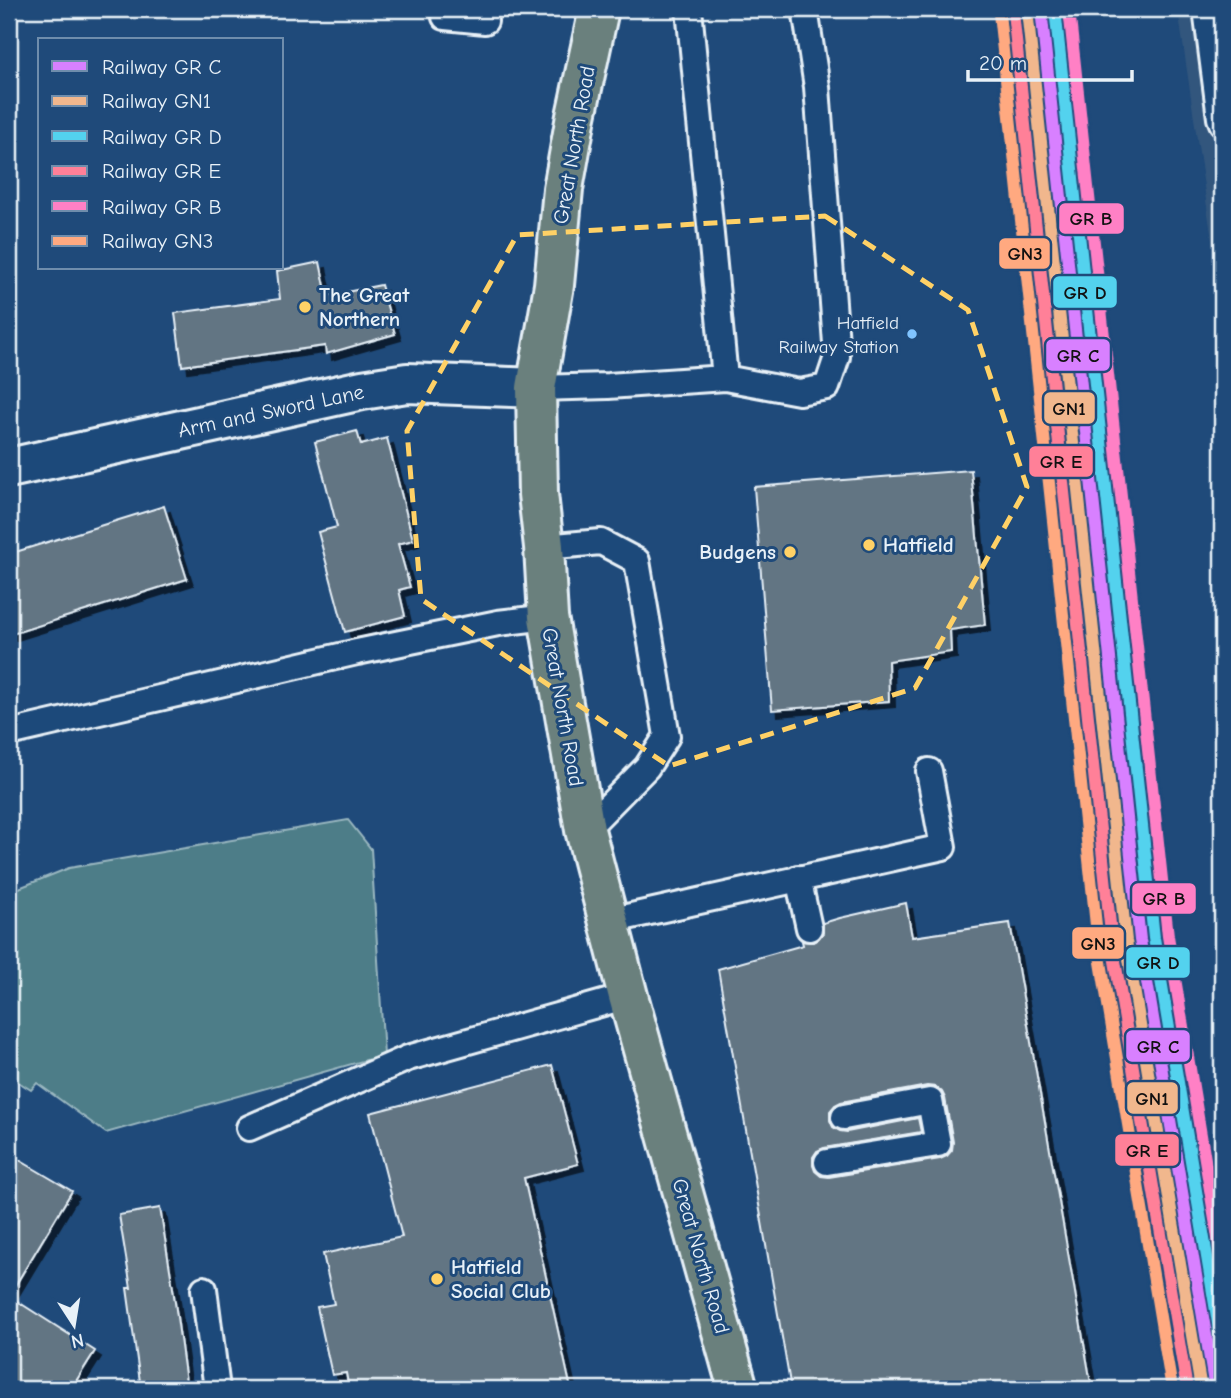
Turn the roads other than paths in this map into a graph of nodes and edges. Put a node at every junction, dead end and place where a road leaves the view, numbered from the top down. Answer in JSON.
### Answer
{"nodes":[{"id":1,"x":599,"y":9,"type":"edge"},
{"id":2,"x":688,"y":9,"type":"edge"},
{"id":3,"x":805,"y":9,"type":"edge"},
{"id":4,"x":1206,"y":9,"type":"edge"},
{"id":5,"x":445,"y":17,"type":"dead end"},
{"id":6,"x":485,"y":21,"type":"dead end"},
{"id":7,"x":1222,"y":123,"type":"edge"},
{"id":8,"x":726,"y":378,"type":"junction"},
{"id":9,"x":536,"y":388,"type":"junction"},
{"id":10,"x":9,"y":468,"type":"edge"},
{"id":11,"x":544,"y":547,"type":"junction"},
{"id":12,"x":548,"y":617,"type":"junction"},
{"id":13,"x":9,"y":733,"type":"edge"},
{"id":14,"x":929,"y":771,"type":"dead end"},
{"id":15,"x":585,"y":830,"type":"junction"},
{"id":16,"x":798,"y":878,"type":"junction"},
{"id":17,"x":609,"y":921,"type":"junction"},
{"id":18,"x":809,"y":928,"type":"dead end"},
{"id":19,"x":628,"y":996,"type":"junction"},
{"id":20,"x":844,"y":1117,"type":"dead end"},
{"id":21,"x":249,"y":1128,"type":"dead end"},
{"id":22,"x":827,"y":1162,"type":"dead end"},
{"id":23,"x":204,"y":1289,"type":"dead end"},
{"id":24,"x":217,"y":1389,"type":"edge"},
{"id":25,"x":738,"y":1389,"type":"edge"}],
"edges":[{"from":1,"to":9,"type":"main road","name":"Great North Road"},
{"from":2,"to":8,"type":"lane"},
{"from":3,"to":8,"type":"lane"},
{"from":4,"to":7,"type":"lane"},
{"from":5,"to":6,"type":"lane"},
{"from":8,"to":9,"type":"lane"},
{"from":9,"to":10,"type":"street","name":"Arm and Sword Lane"},
{"from":9,"to":11,"type":"main road","name":"Great North Road"},
{"from":11,"to":12,"type":"main road","name":"Great North Road"},
{"from":11,"to":15,"type":"lane"},
{"from":12,"to":13,"type":"lane"},
{"from":12,"to":15,"type":"main road","name":"Great North Road"},
{"from":14,"to":16,"type":"lane"},
{"from":15,"to":17,"type":"main road","name":"Great North Road"},
{"from":16,"to":17,"type":"lane"},
{"from":16,"to":18,"type":"lane"},
{"from":17,"to":19,"type":"main road","name":"Great North Road"},
{"from":19,"to":21,"type":"lane"},
{"from":19,"to":25,"type":"main road","name":"Great North Road"},
{"from":20,"to":22,"type":"lane"},
{"from":23,"to":24,"type":"lane"}]}
